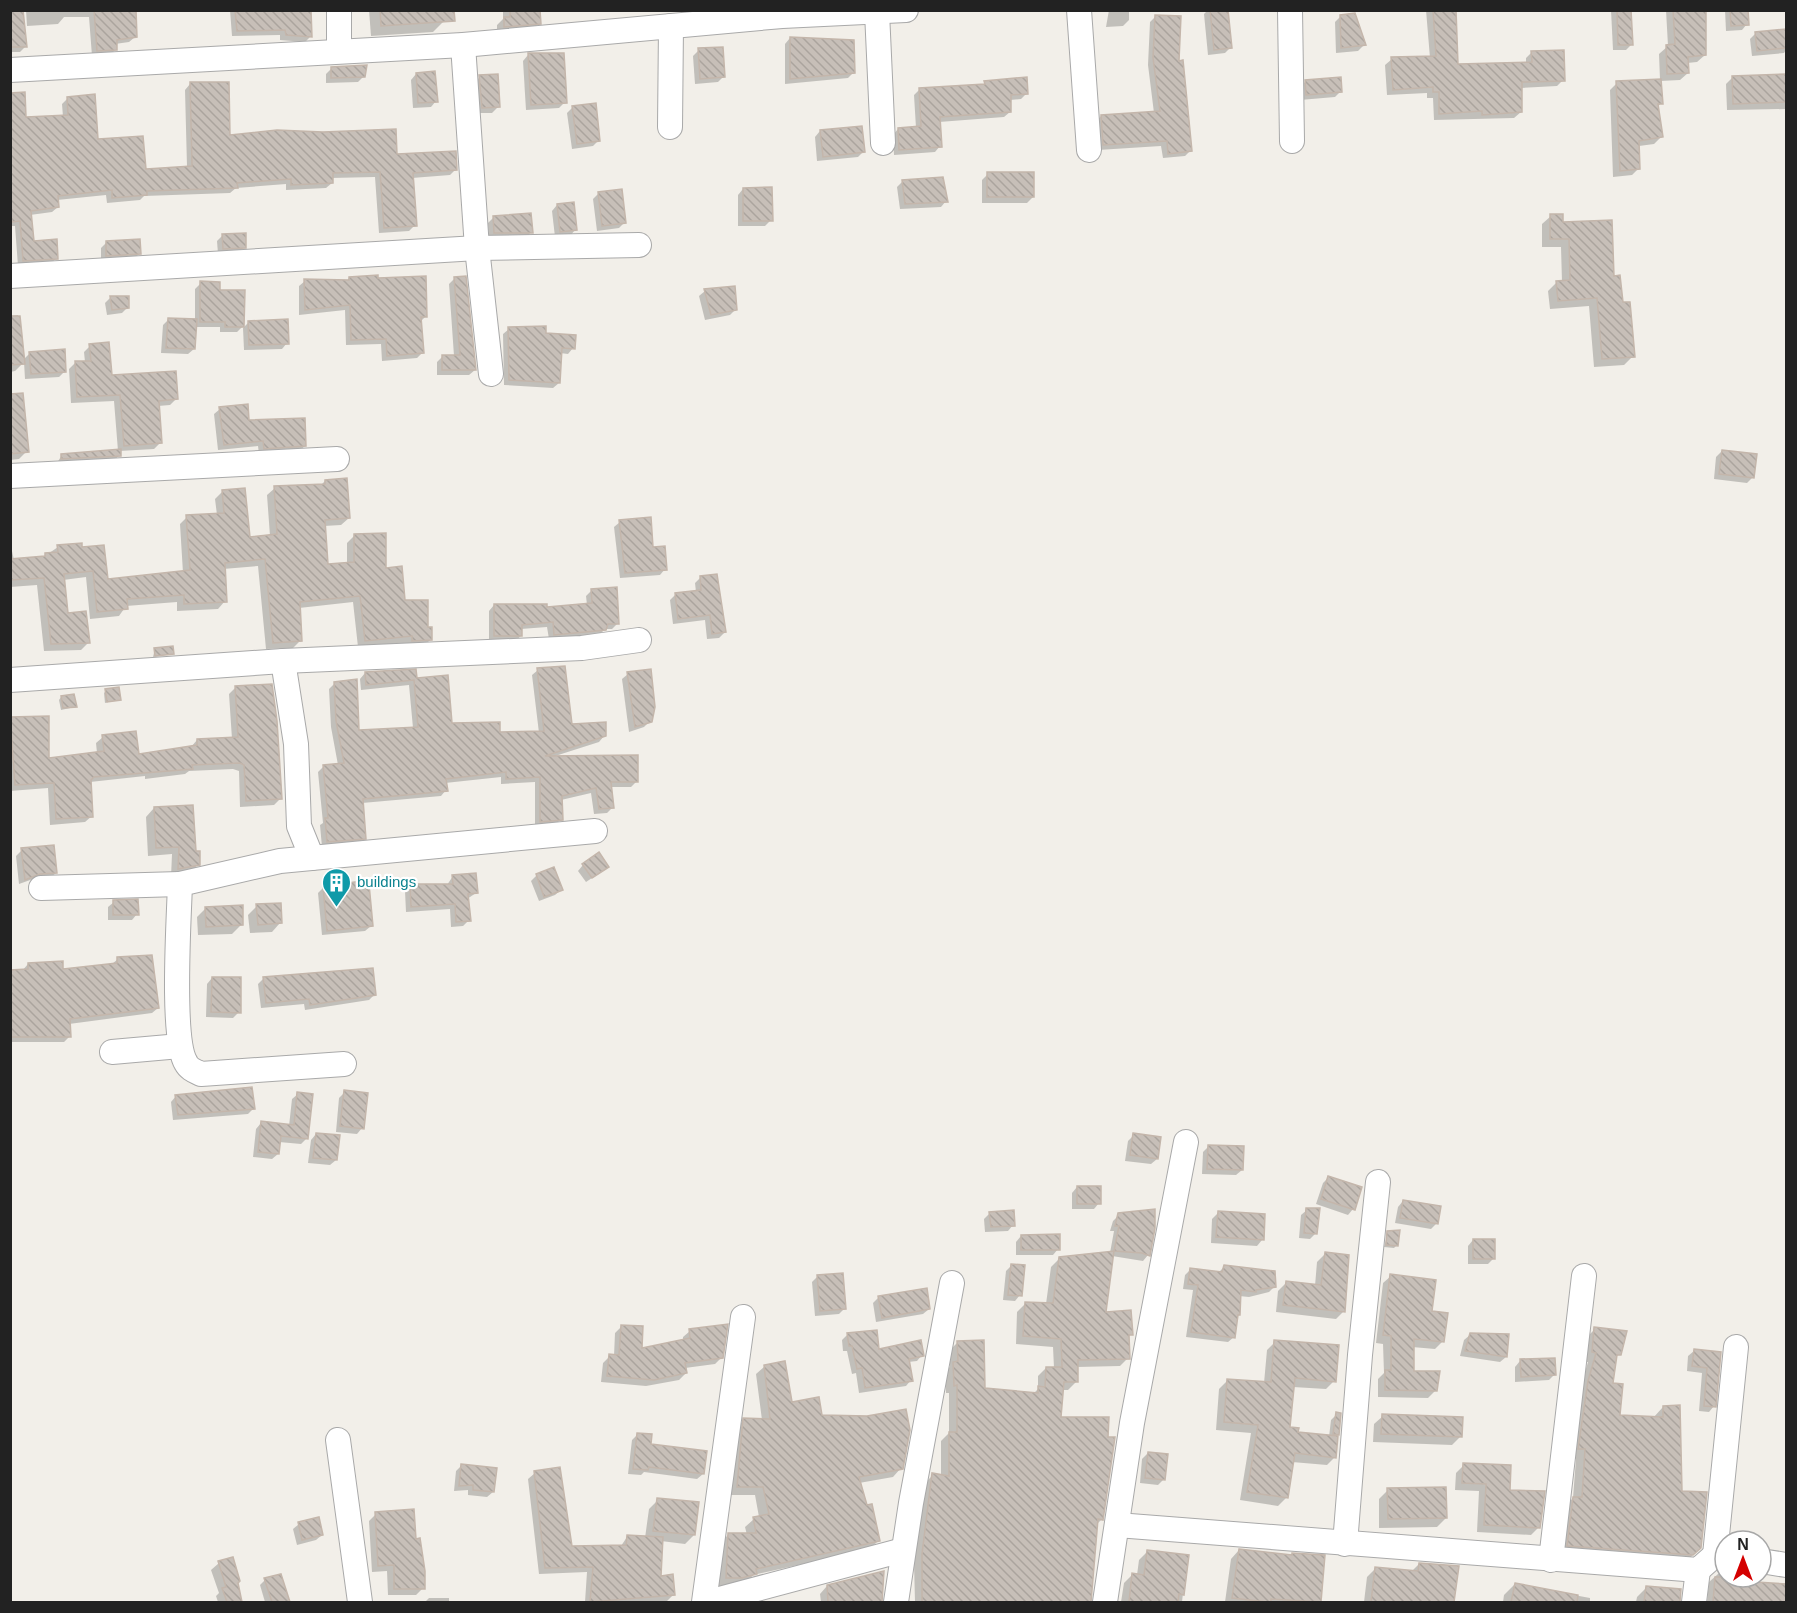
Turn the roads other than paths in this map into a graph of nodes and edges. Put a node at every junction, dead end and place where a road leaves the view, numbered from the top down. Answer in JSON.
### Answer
{"nodes":[{"id":1,"x":339,"y":10,"type":"edge"},
{"id":2,"x":906,"y":10,"type":"edge"},
{"id":3,"x":1079,"y":10,"type":"edge"},
{"id":4,"x":1290,"y":10,"type":"edge"},
{"id":5,"x":877,"y":12,"type":"junction"},
{"id":6,"x":782,"y":13,"type":"edge"},
{"id":7,"x":671,"y":26,"type":"junction"},
{"id":8,"x":464,"y":45,"type":"junction"},
{"id":9,"x":339,"y":50,"type":"junction"},
{"id":10,"x":10,"y":70,"type":"edge"},
{"id":11,"x":670,"y":127,"type":"dead end"},
{"id":12,"x":1292,"y":141,"type":"dead end"},
{"id":13,"x":884,"y":142,"type":"dead end"},
{"id":14,"x":1089,"y":150,"type":"dead end"},
{"id":15,"x":639,"y":245,"type":"dead end"},
{"id":16,"x":477,"y":248,"type":"junction"},
{"id":17,"x":10,"y":276,"type":"edge"},
{"id":18,"x":491,"y":374,"type":"dead end"},
{"id":19,"x":337,"y":459,"type":"dead end"},
{"id":20,"x":10,"y":476,"type":"edge"},
{"id":21,"x":639,"y":640,"type":"dead end"},
{"id":22,"x":283,"y":661,"type":"junction"},
{"id":23,"x":10,"y":680,"type":"edge"},
{"id":24,"x":299,"y":826,"type":"junction"},
{"id":25,"x":595,"y":831,"type":"dead end"},
{"id":26,"x":312,"y":858,"type":"junction"},
{"id":27,"x":280,"y":861,"type":"junction"},
{"id":28,"x":180,"y":884,"type":"junction"},
{"id":29,"x":41,"y":888,"type":"dead end"},
{"id":30,"x":180,"y":1046,"type":"junction"},
{"id":31,"x":112,"y":1052,"type":"dead end"},
{"id":32,"x":344,"y":1064,"type":"dead end"},
{"id":33,"x":1186,"y":1142,"type":"dead end"},
{"id":34,"x":1378,"y":1182,"type":"dead end"},
{"id":35,"x":1584,"y":1276,"type":"dead end"},
{"id":36,"x":952,"y":1282,"type":"dead end"},
{"id":37,"x":743,"y":1317,"type":"dead end"},
{"id":38,"x":1736,"y":1347,"type":"dead end"},
{"id":39,"x":338,"y":1440,"type":"dead end"},
{"id":40,"x":1117,"y":1525,"type":"junction"},
{"id":41,"x":1716,"y":1529,"type":"edge"},
{"id":42,"x":1346,"y":1544,"type":"junction"},
{"id":43,"x":903,"y":1551,"type":"junction"},
{"id":44,"x":1551,"y":1560,"type":"junction"},
{"id":45,"x":1713,"y":1560,"type":"edge"},
{"id":46,"x":360,"y":1602,"type":"edge"},
{"id":47,"x":706,"y":1602,"type":"edge"},
{"id":48,"x":896,"y":1602,"type":"edge"},
{"id":49,"x":1105,"y":1602,"type":"edge"},
{"id":50,"x":1694,"y":1602,"type":"edge"}],
"edges":[{"from":1,"to":9,"type":"street"},
{"from":2,"to":5,"type":"street"},
{"from":3,"to":14,"type":"street"},
{"from":4,"to":12,"type":"street"},
{"from":5,"to":6,"type":"street"},
{"from":5,"to":13,"type":"street"},
{"from":6,"to":7,"type":"street"},
{"from":7,"to":8,"type":"street"},
{"from":7,"to":11,"type":"street"},
{"from":8,"to":9,"type":"street"},
{"from":8,"to":16,"type":"street"},
{"from":9,"to":10,"type":"street"},
{"from":15,"to":16,"type":"street"},
{"from":16,"to":17,"type":"street"},
{"from":16,"to":18,"type":"street"},
{"from":19,"to":20,"type":"street"},
{"from":21,"to":22,"type":"street"},
{"from":22,"to":23,"type":"street"},
{"from":22,"to":24,"type":"street"},
{"from":24,"to":26,"type":"street"},
{"from":24,"to":27,"type":"street"},
{"from":25,"to":26,"type":"street"},
{"from":26,"to":27,"type":"street"},
{"from":27,"to":28,"type":"street"},
{"from":28,"to":29,"type":"street"},
{"from":28,"to":30,"type":"street"},
{"from":30,"to":31,"type":"street"},
{"from":30,"to":32,"type":"street"},
{"from":33,"to":40,"type":"street"},
{"from":34,"to":42,"type":"street"},
{"from":35,"to":44,"type":"street"},
{"from":36,"to":43,"type":"street"},
{"from":37,"to":47,"type":"street"},
{"from":38,"to":41,"type":"street"},
{"from":39,"to":46,"type":"street"},
{"from":40,"to":42,"type":"street"},
{"from":40,"to":49,"type":"street"},
{"from":42,"to":44,"type":"street"},
{"from":43,"to":47,"type":"street"},
{"from":43,"to":48,"type":"street"},
{"from":44,"to":45,"type":"street"},
{"from":45,"to":50,"type":"street"}]}
